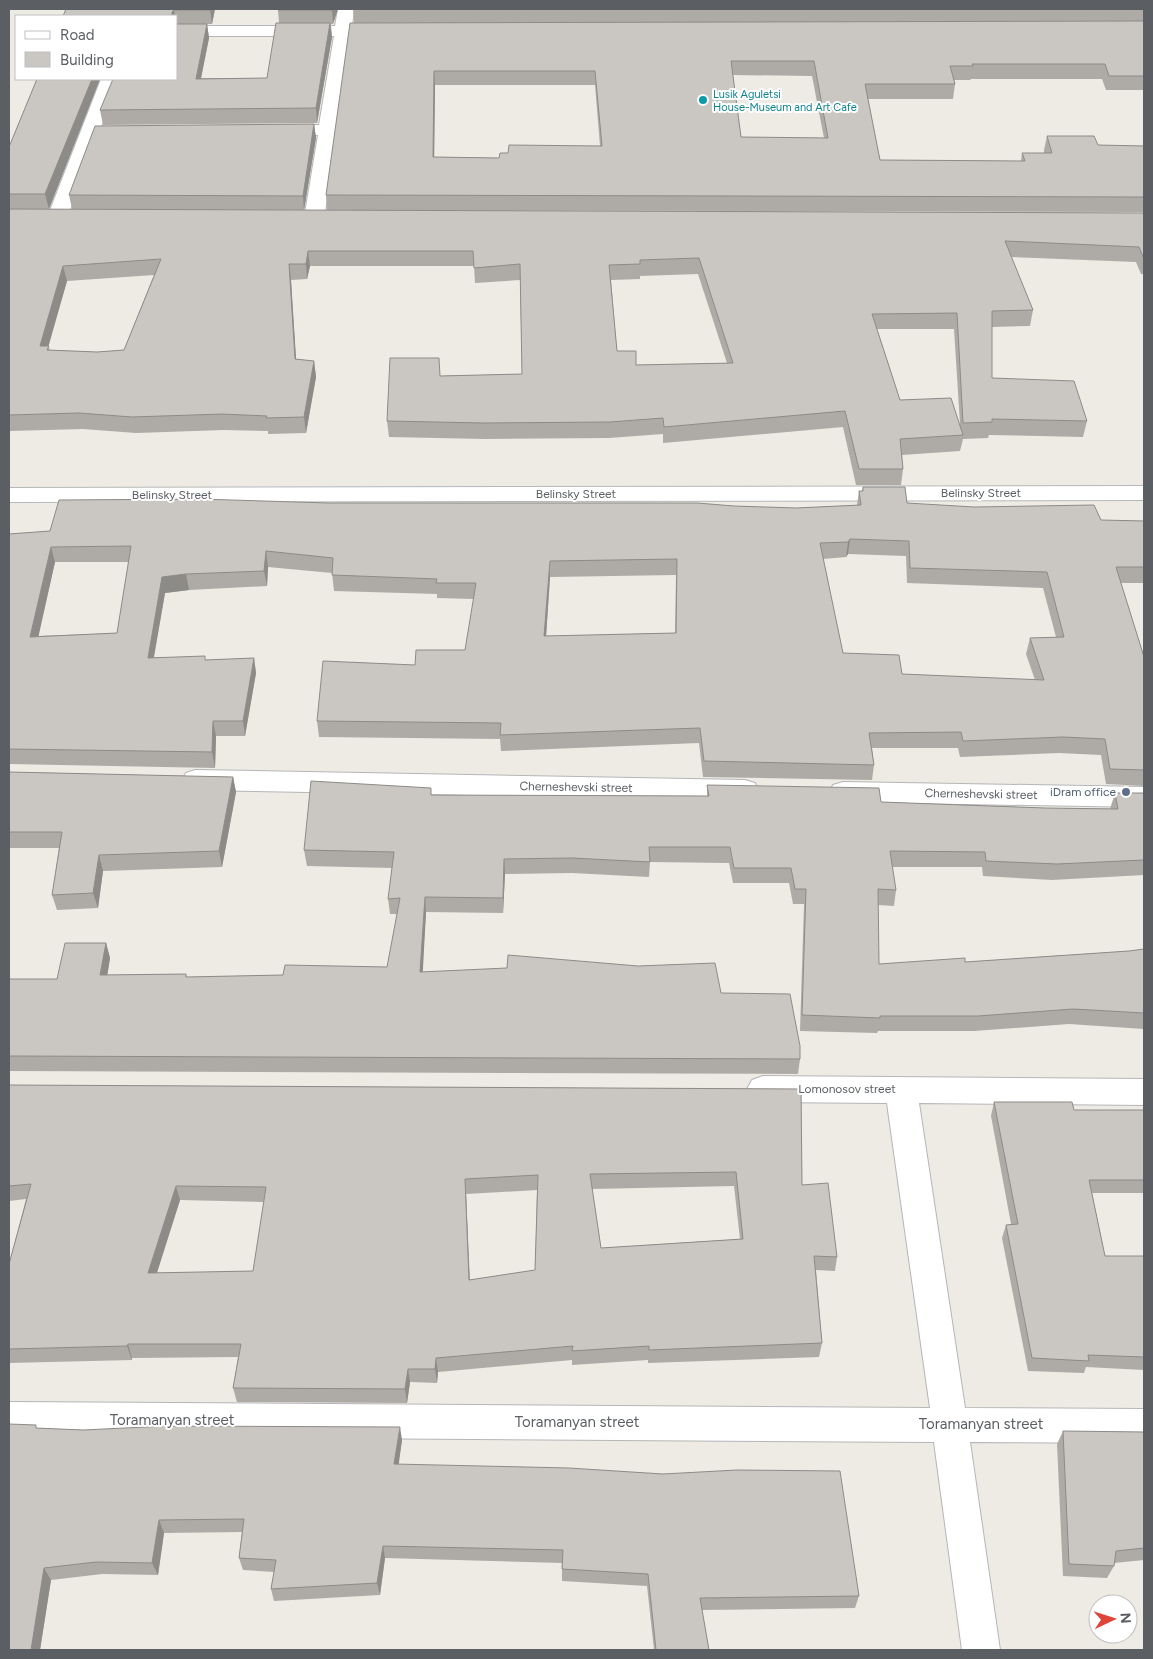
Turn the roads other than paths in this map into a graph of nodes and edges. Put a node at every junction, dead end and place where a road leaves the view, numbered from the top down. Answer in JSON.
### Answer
{"nodes":[{"id":1,"x":346,"y":9,"type":"edge"},
{"id":2,"x":402,"y":30,"type":"edge"},
{"id":3,"x":178,"y":31,"type":"edge"},
{"id":4,"x":342,"y":31,"type":"junction"},
{"id":5,"x":110,"y":80,"type":"edge"},
{"id":6,"x":327,"y":130,"type":"junction"},
{"id":7,"x":258,"y":131,"type":"edge"},
{"id":8,"x":89,"y":133,"type":"junction"},
{"id":9,"x":109,"y":133,"type":"edge"},
{"id":10,"x":38,"y":218,"type":"edge"},
{"id":11,"x":57,"y":218,"type":"junction"},
{"id":12,"x":77,"y":218,"type":"edge"},
{"id":13,"x":294,"y":219,"type":"edge"},
{"id":14,"x":314,"y":219,"type":"junction"},
{"id":15,"x":334,"y":219,"type":"edge"},
{"id":16,"x":1144,"y":493,"type":"edge"},
{"id":17,"x":9,"y":495,"type":"edge"},
{"id":18,"x":168,"y":779,"type":"edge"},
{"id":19,"x":766,"y":790,"type":"edge"},
{"id":20,"x":816,"y":791,"type":"edge"},
{"id":21,"x":1144,"y":797,"type":"edge"},
{"id":22,"x":732,"y":1089,"type":"edge"},
{"id":23,"x":901,"y":1089,"type":"junction"},
{"id":24,"x":1144,"y":1092,"type":"edge"},
{"id":25,"x":9,"y":1419,"type":"edge"},
{"id":26,"x":950,"y":1424,"type":"junction"},
{"id":27,"x":1144,"y":1426,"type":"edge"},
{"id":28,"x":981,"y":1650,"type":"edge"}],
"edges":[{"from":1,"to":4,"type":"street"},
{"from":2,"to":4,"type":"street"},
{"from":3,"to":4,"type":"street"},
{"from":4,"to":6,"type":"street"},
{"from":5,"to":8,"type":"street"},
{"from":6,"to":7,"type":"street"},
{"from":6,"to":14,"type":"street"},
{"from":8,"to":9,"type":"street"},
{"from":8,"to":11,"type":"street"},
{"from":10,"to":11,"type":"street"},
{"from":11,"to":12,"type":"street"},
{"from":13,"to":14,"type":"street"},
{"from":14,"to":15,"type":"street"},
{"from":16,"to":17,"type":"street","name":"Belinsky Street"},
{"from":18,"to":19,"type":"street","name":"Cherneshevski street"},
{"from":20,"to":21,"type":"street","name":"Cherneshevski street"},
{"from":22,"to":23,"type":"street","name":"Lomonosov street"},
{"from":23,"to":24,"type":"street","name":"Lomonosov street"},
{"from":23,"to":26,"type":"street"},
{"from":25,"to":26,"type":"street","name":"Toramanyan street"},
{"from":26,"to":27,"type":"street","name":"Toramanyan street"},
{"from":26,"to":28,"type":"street"}]}
